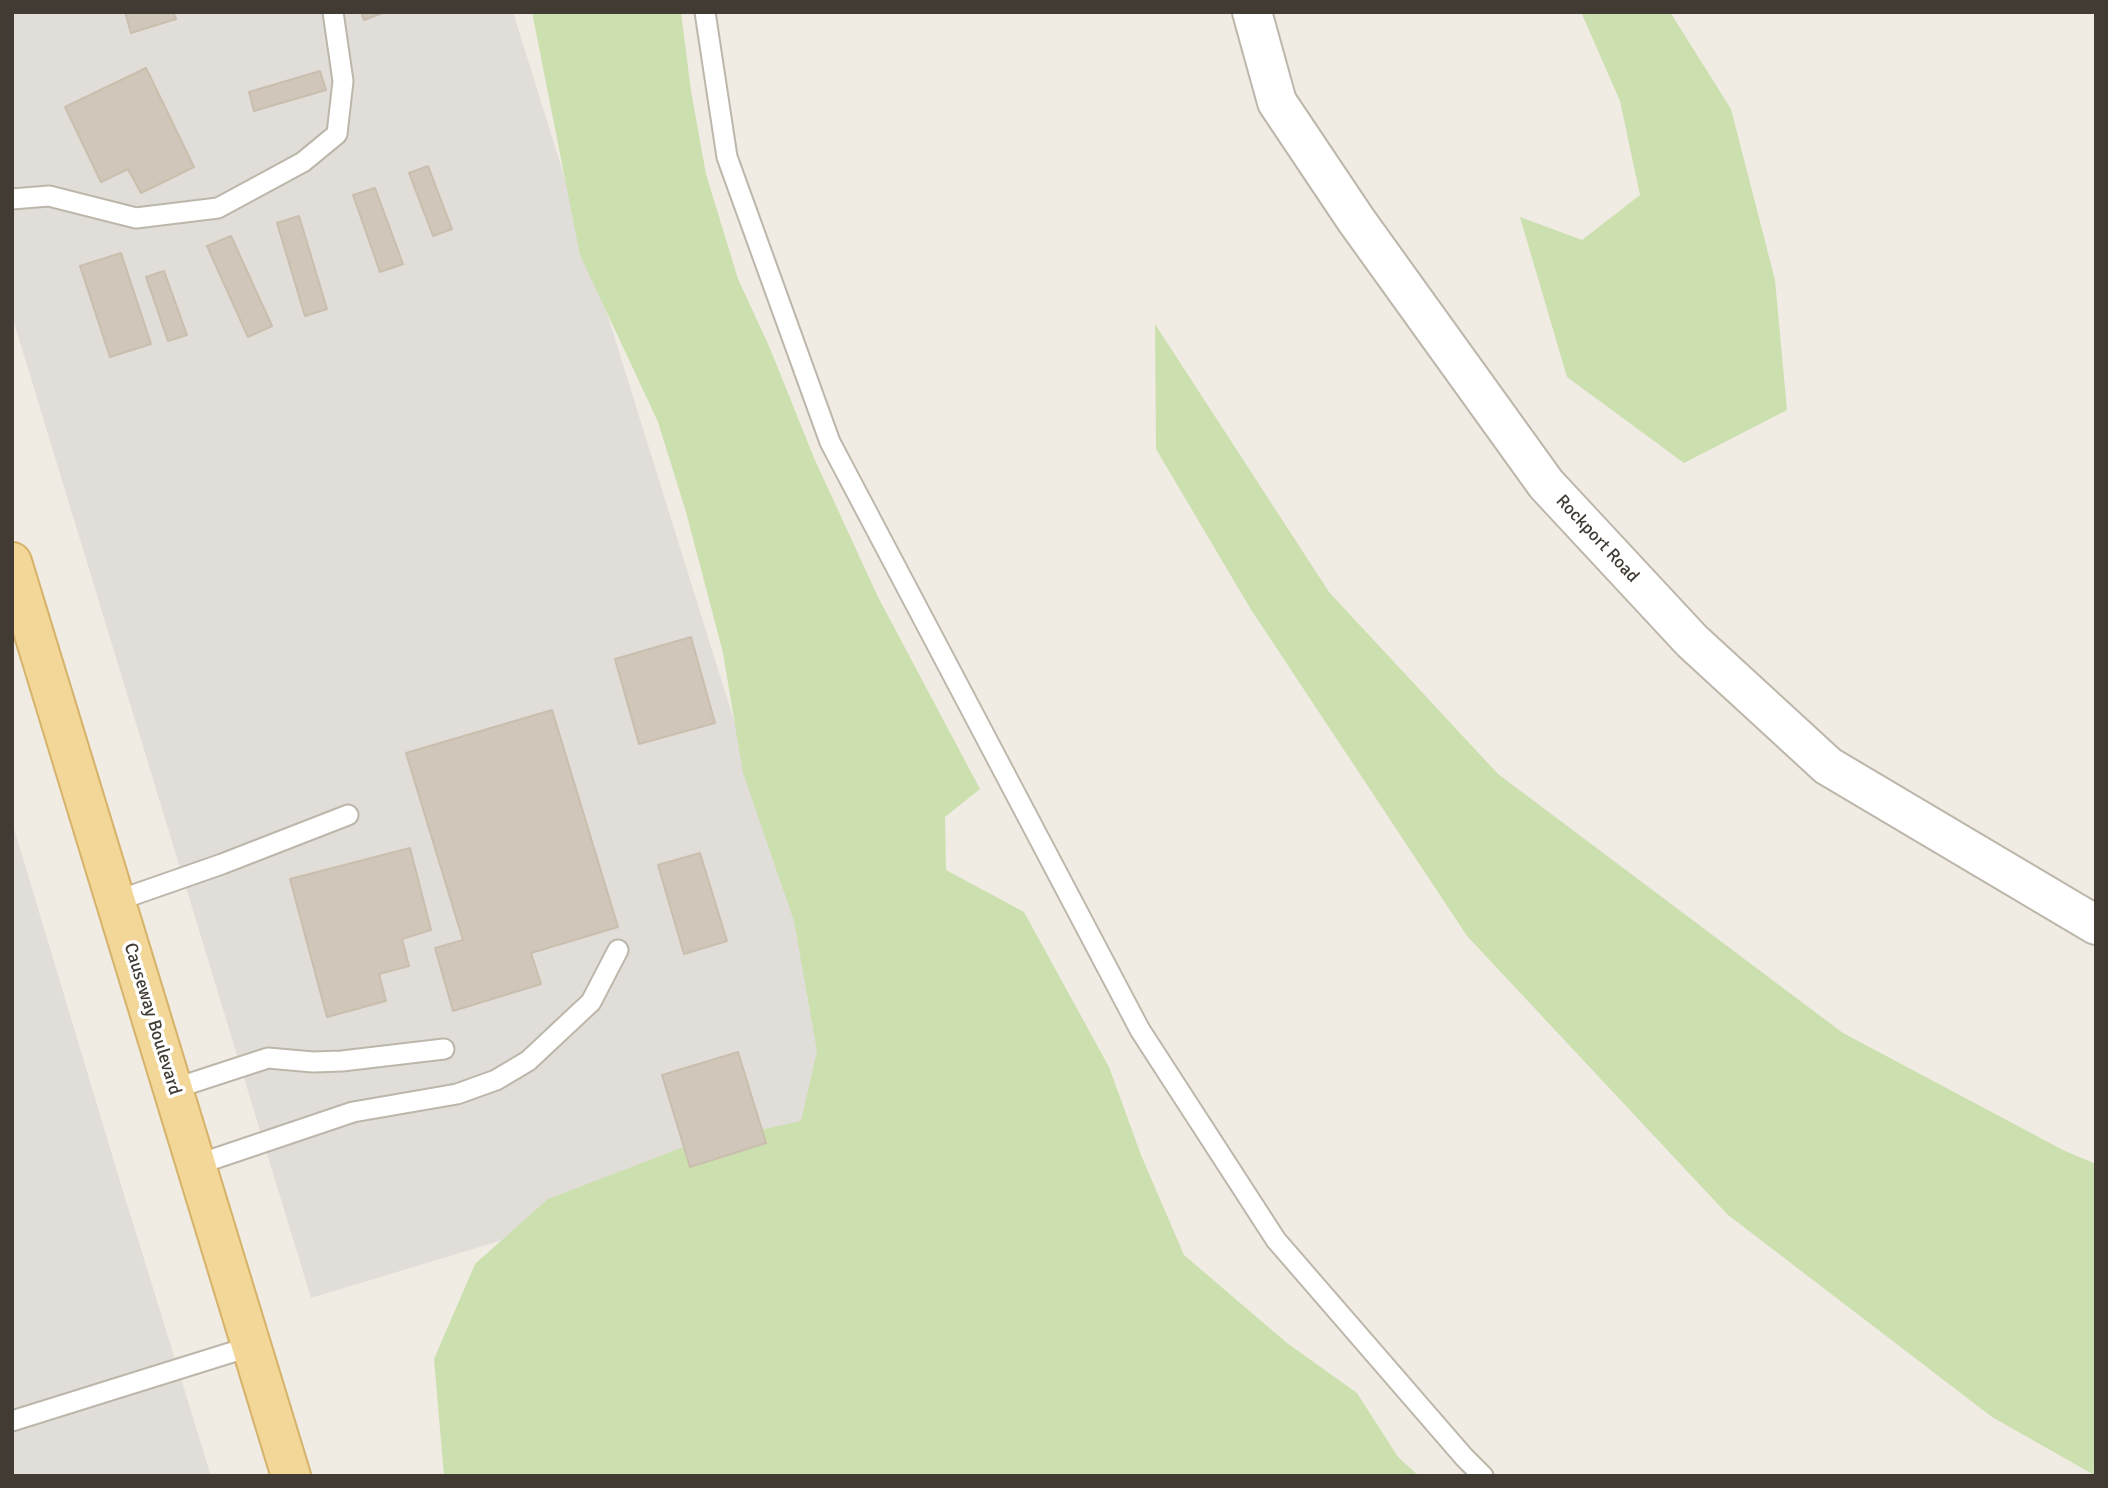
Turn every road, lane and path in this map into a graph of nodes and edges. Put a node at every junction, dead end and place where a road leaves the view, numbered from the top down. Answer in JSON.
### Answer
{"nodes":[{"id":1,"x":333,"y":12,"type":"edge"},
{"id":2,"x":705,"y":12,"type":"edge"},
{"id":3,"x":1252,"y":12,"type":"edge"},
{"id":4,"x":12,"y":199,"type":"edge"},
{"id":5,"x":12,"y":562,"type":"edge"},
{"id":6,"x":20,"y":614,"type":"edge"},
{"id":7,"x":348,"y":815,"type":"dead end"},
{"id":8,"x":116,"y":901,"type":"junction"},
{"id":9,"x":2096,"y":925,"type":"edge"},
{"id":10,"x":618,"y":950,"type":"dead end"},
{"id":11,"x":444,"y":1049,"type":"dead end"},
{"id":12,"x":173,"y":1089,"type":"junction"},
{"id":13,"x":197,"y":1165,"type":"junction"},
{"id":14,"x":252,"y":1346,"type":"junction"},
{"id":15,"x":12,"y":1421,"type":"edge"},
{"id":16,"x":291,"y":1476,"type":"edge"},
{"id":17,"x":1483,"y":1476,"type":"edge"}],
"edges":[{"from":1,"to":4,"type":"lane"},
{"from":2,"to":17,"type":"lane"},
{"from":3,"to":9,"type":"street","name":"Rockport Road"},
{"from":5,"to":6,"type":"main road","name":"Causeway Boulevard"},
{"from":6,"to":8,"type":"main road","name":"Causeway Boulevard"},
{"from":7,"to":8,"type":"lane"},
{"from":8,"to":12,"type":"main road","name":"Causeway Boulevard"},
{"from":10,"to":13,"type":"lane"},
{"from":11,"to":12,"type":"lane"},
{"from":12,"to":13,"type":"main road","name":"Causeway Boulevard"},
{"from":13,"to":14,"type":"main road","name":"Causeway Boulevard"},
{"from":14,"to":15,"type":"lane"},
{"from":14,"to":16,"type":"main road","name":"Causeway Boulevard"}]}
